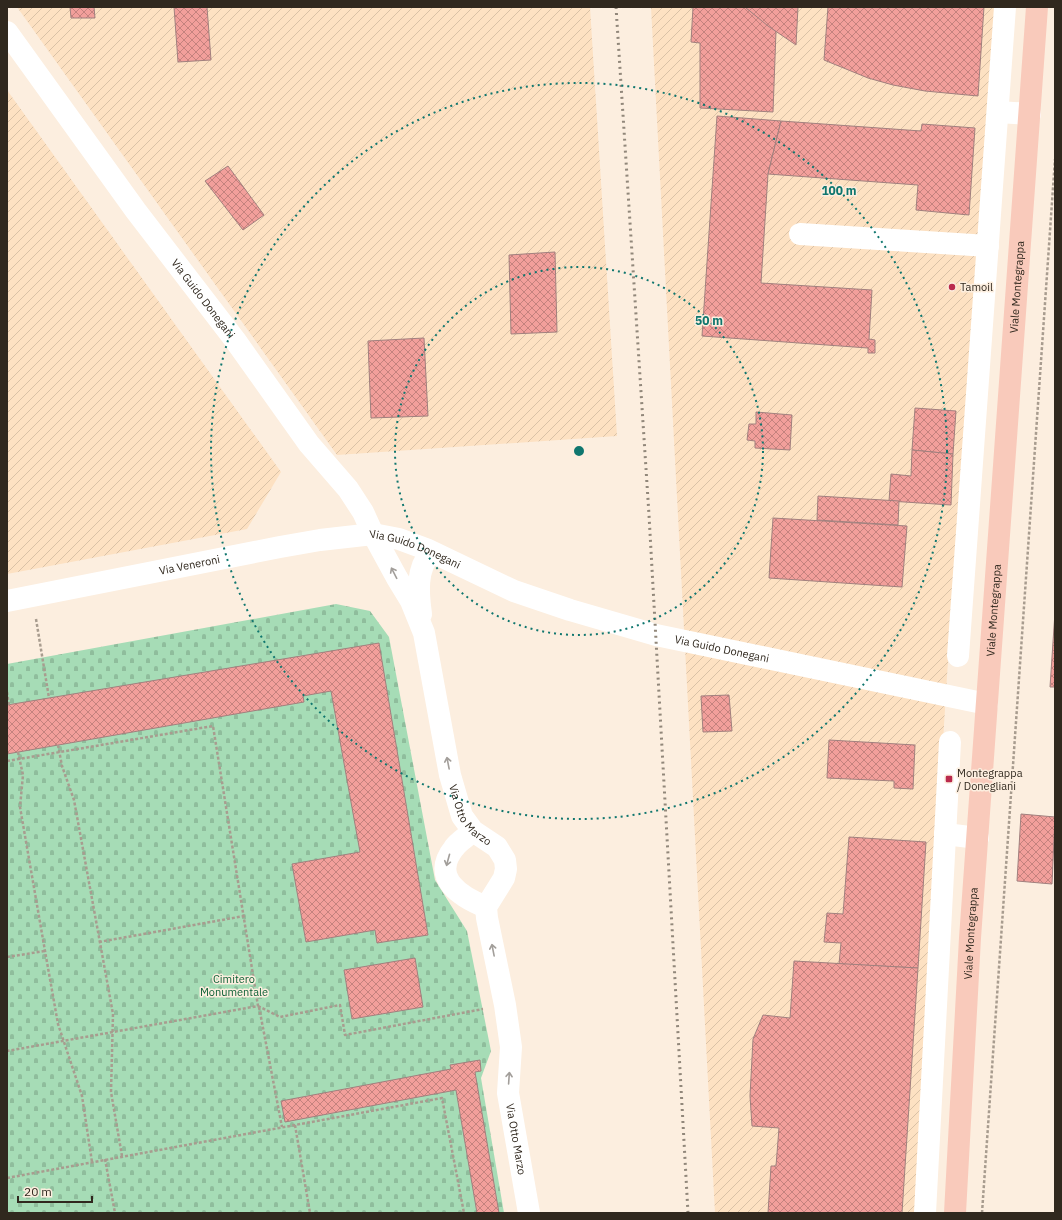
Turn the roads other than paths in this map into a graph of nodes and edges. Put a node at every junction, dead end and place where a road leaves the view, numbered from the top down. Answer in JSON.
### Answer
{"nodes":[{"id":1,"x":1006,"y":7,"type":"edge"},
{"id":2,"x":1037,"y":7,"type":"edge"},
{"id":3,"x":7,"y":32,"type":"edge"},
{"id":4,"x":998,"y":112,"type":"junction"},
{"id":5,"x":1030,"y":114,"type":"junction"},
{"id":6,"x":800,"y":234,"type":"dead end"},
{"id":7,"x":988,"y":246,"type":"junction"},
{"id":8,"x":373,"y":534,"type":"junction"},
{"id":9,"x":431,"y":552,"type":"junction"},
{"id":10,"x":7,"y":601,"type":"edge"},
{"id":11,"x":424,"y":633,"type":"junction"},
{"id":12,"x":958,"y":656,"type":"dead end"},
{"id":13,"x":987,"y":704,"type":"junction"},
{"id":14,"x":950,"y":742,"type":"dead end"},
{"id":15,"x":473,"y":831,"type":"junction"},
{"id":16,"x":945,"y":834,"type":"junction"},
{"id":17,"x":978,"y":838,"type":"junction"},
{"id":18,"x":486,"y":906,"type":"junction"},
{"id":19,"x":529,"y":1213,"type":"edge"},
{"id":20,"x":926,"y":1213,"type":"edge"},
{"id":21,"x":955,"y":1213,"type":"edge"}],
"edges":[{"from":1,"to":4,"type":"street"},
{"from":2,"to":5,"type":"main road","name":"Viale Montegrappa"},
{"from":3,"to":8,"type":"street","name":"Via Guido Donegani"},
{"from":4,"to":5,"type":"street"},
{"from":4,"to":7,"type":"street"},
{"from":5,"to":13,"type":"main road","name":"Viale Montegrappa"},
{"from":6,"to":7,"type":"street"},
{"from":7,"to":12,"type":"street"},
{"from":8,"to":9,"type":"street","name":"Via Guido Donegani"},
{"from":8,"to":10,"type":"street","name":"Via Veneroni"},
{"from":11,"to":8,"type":"street","name":"Via Otto Marzo","one_way":true},
{"from":9,"to":11,"type":"street"},
{"from":9,"to":13,"type":"street","name":"Via Guido Donegani"},
{"from":15,"to":11,"type":"street","name":"Via Otto Marzo","one_way":true},
{"from":13,"to":17,"type":"main road","name":"Viale Montegrappa"},
{"from":14,"to":16,"type":"street"},
{"from":15,"to":18,"type":"street","name":"Via Otto Marzo"},
{"from":15,"to":18,"type":"street","one_way":true},
{"from":16,"to":17,"type":"street"},
{"from":16,"to":20,"type":"street"},
{"from":17,"to":21,"type":"main road","name":"Viale Montegrappa"},
{"from":19,"to":18,"type":"street","name":"Via Otto Marzo","one_way":true}]}
